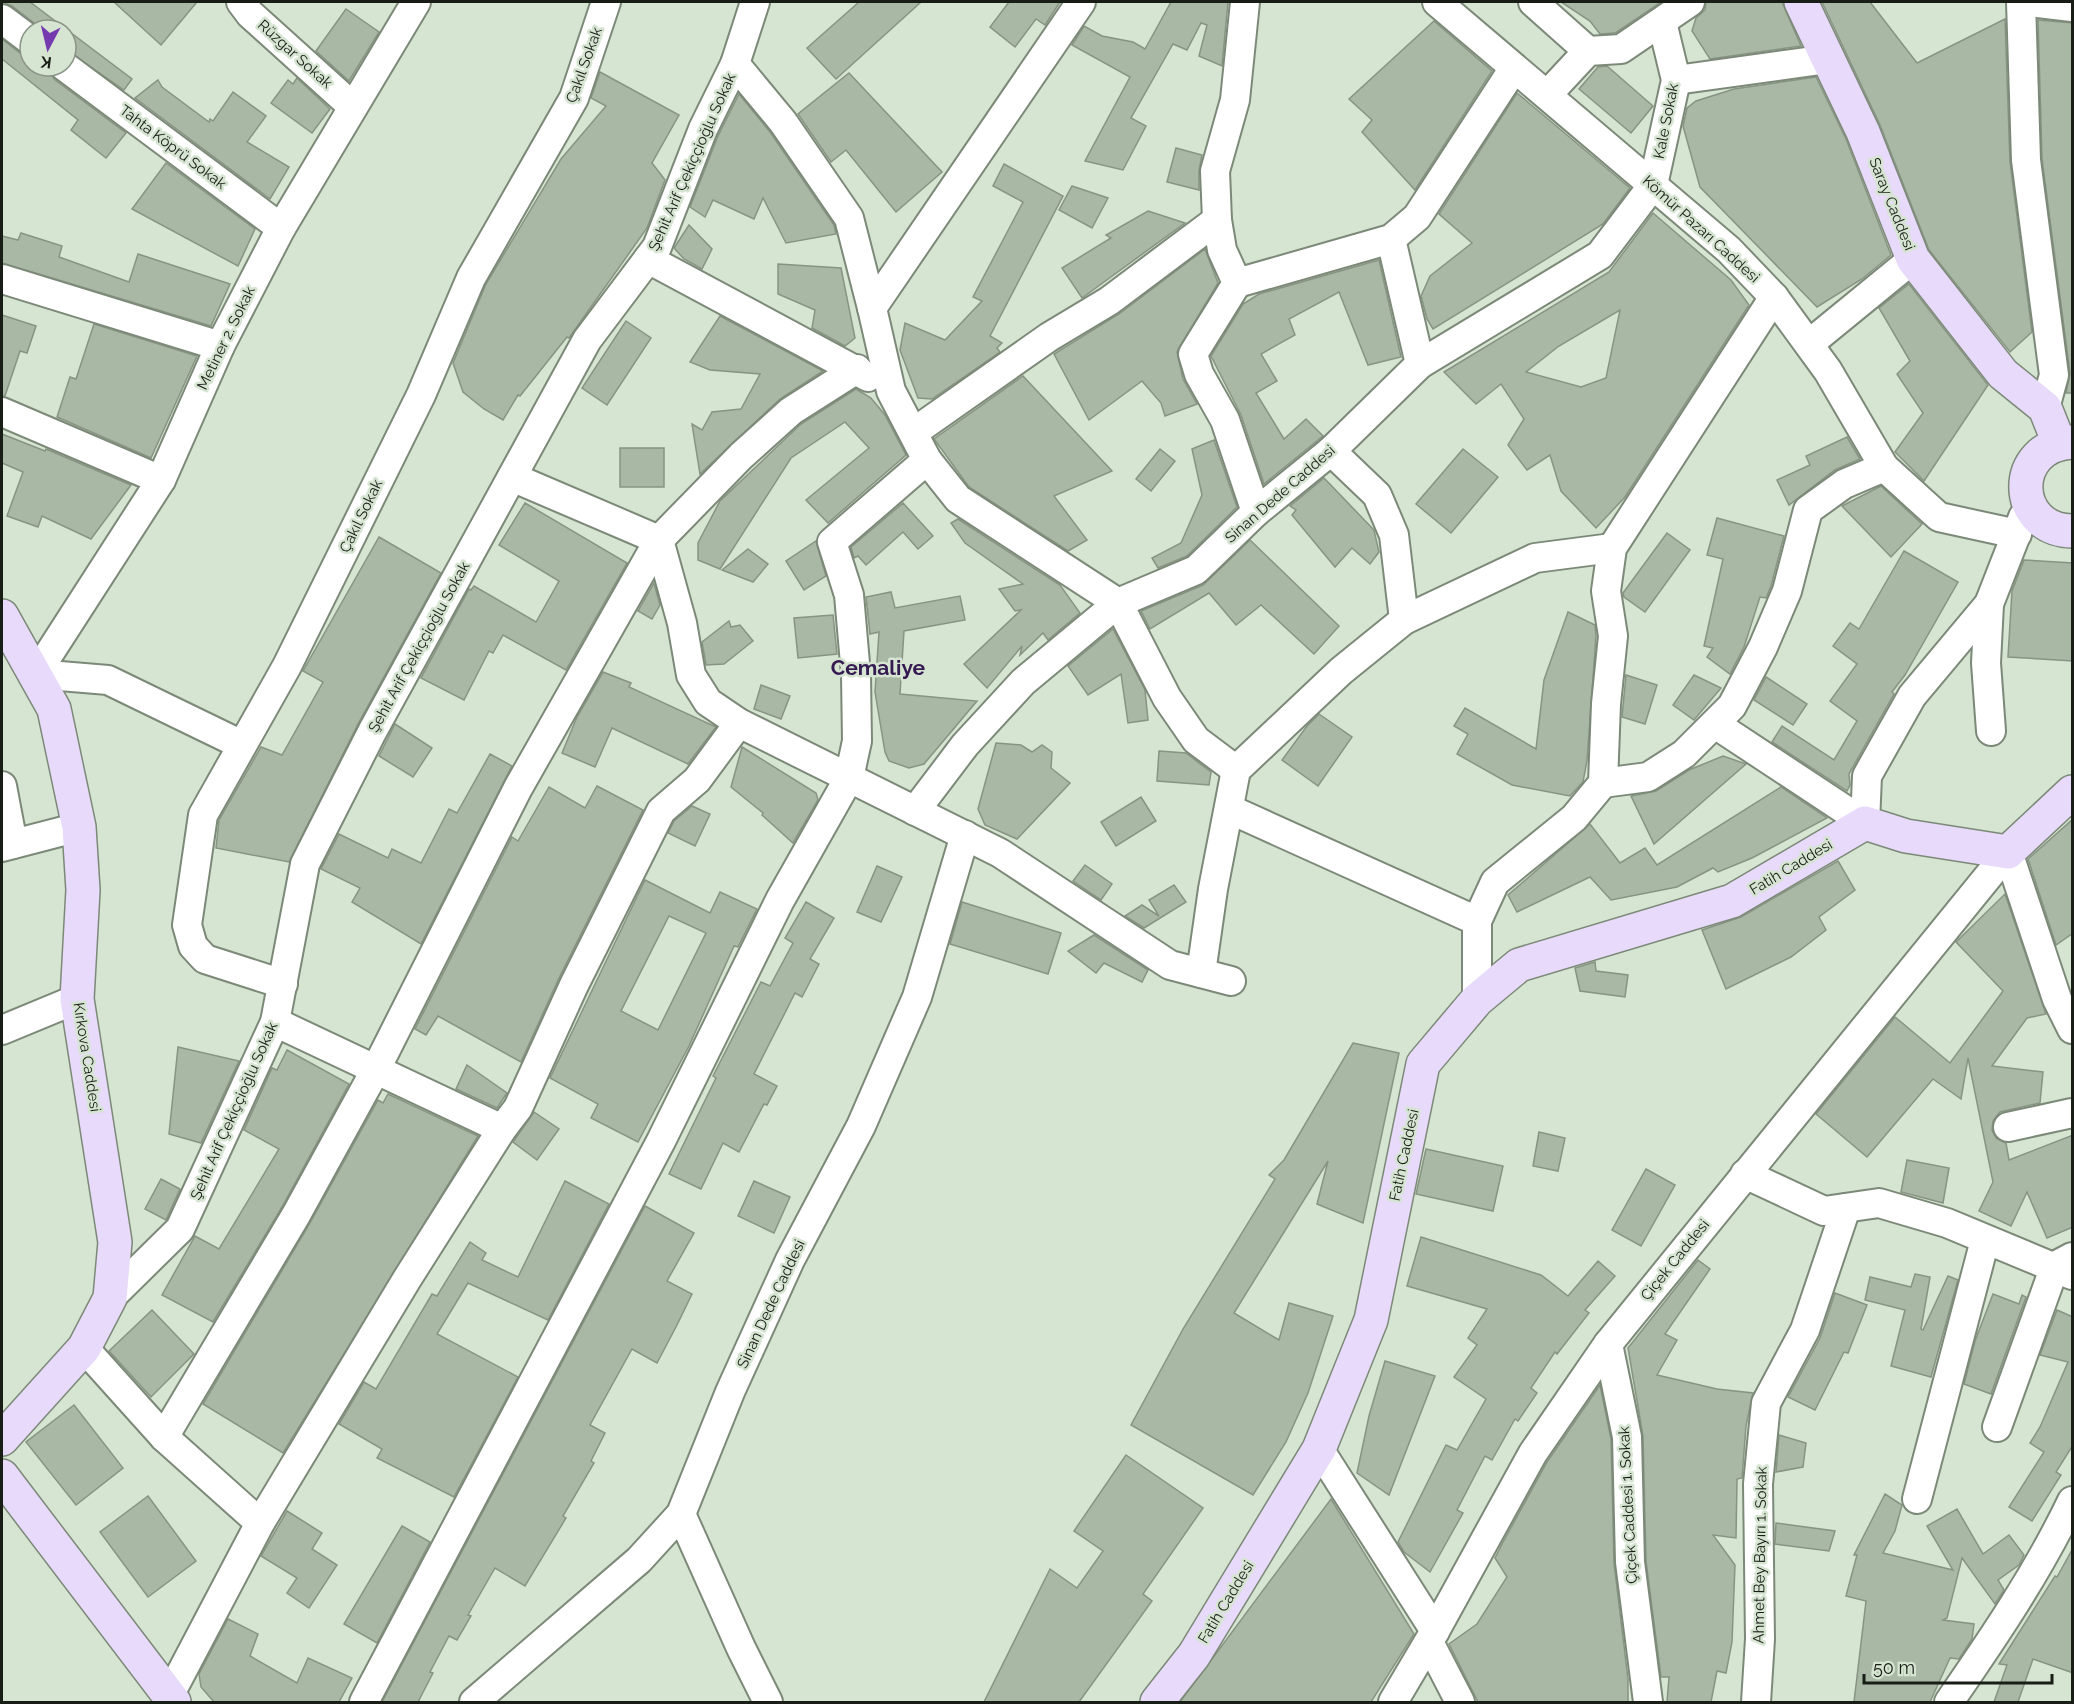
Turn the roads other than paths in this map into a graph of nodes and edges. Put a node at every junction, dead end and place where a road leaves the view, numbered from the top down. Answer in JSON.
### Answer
{"nodes":[{"id":1,"x":241,"y":2,"type":"edge"},
{"id":2,"x":416,"y":2,"type":"edge"},
{"id":3,"x":606,"y":2,"type":"edge"},
{"id":4,"x":755,"y":2,"type":"edge"},
{"id":5,"x":1082,"y":2,"type":"edge"},
{"id":6,"x":1245,"y":2,"type":"edge"},
{"id":7,"x":1437,"y":2,"type":"edge"},
{"id":8,"x":1533,"y":2,"type":"edge"},
{"id":9,"x":1690,"y":2,"type":"edge"},
{"id":10,"x":1801,"y":2,"type":"edge"},
{"id":11,"x":2021,"y":2,"type":"edge"},
{"id":12,"x":2028,"y":2,"type":"edge"},
{"id":13,"x":2073,"y":7,"type":"edge"},
{"id":14,"x":2,"y":19,"type":"edge"},
{"id":15,"x":1662,"y":22,"type":"junction"},
{"id":16,"x":18,"y":31,"type":"edge"},
{"id":17,"x":1588,"y":51,"type":"junction"},
{"id":18,"x":1828,"y":59,"type":"junction"},
{"id":19,"x":735,"y":64,"type":"junction"},
{"id":20,"x":1514,"y":68,"type":"junction"},
{"id":21,"x":78,"y":76,"type":"edge"},
{"id":22,"x":1676,"y":80,"type":"junction"},
{"id":23,"x":1547,"y":95,"type":"junction"},
{"id":24,"x":352,"y":106,"type":"junction"},
{"id":25,"x":1653,"y":185,"type":"junction"},
{"id":26,"x":1217,"y":220,"type":"junction"},
{"id":27,"x":281,"y":228,"type":"junction"},
{"id":28,"x":1391,"y":239,"type":"junction"},
{"id":29,"x":648,"y":259,"type":"junction"},
{"id":30,"x":1913,"y":259,"type":"junction"},
{"id":31,"x":2,"y":279,"type":"edge"},
{"id":32,"x":1237,"y":284,"type":"junction"},
{"id":33,"x":1774,"y":297,"type":"junction"},
{"id":34,"x":872,"y":308,"type":"junction"},
{"id":35,"x":1809,"y":344,"type":"junction"},
{"id":36,"x":220,"y":346,"type":"junction"},
{"id":37,"x":1420,"y":364,"type":"junction"},
{"id":38,"x":857,"y":369,"type":"junction"},
{"id":39,"x":891,"y":391,"type":"junction"},
{"id":40,"x":2045,"y":408,"type":"junction"},
{"id":41,"x":2,"y":412,"type":"edge"},
{"id":42,"x":914,"y":432,"type":"junction"},
{"id":43,"x":2066,"y":442,"type":"edge"},
{"id":44,"x":1330,"y":451,"type":"junction"},
{"id":45,"x":927,"y":460,"type":"junction"},
{"id":46,"x":1884,"y":467,"type":"junction"},
{"id":47,"x":512,"y":477,"type":"junction"},
{"id":48,"x":161,"y":480,"type":"junction"},
{"id":49,"x":2029,"y":503,"type":"junction"},
{"id":50,"x":1257,"y":512,"type":"junction"},
{"id":51,"x":2073,"y":531,"type":"edge"},
{"id":52,"x":2017,"y":534,"type":"junction"},
{"id":53,"x":659,"y":540,"type":"junction"},
{"id":54,"x":1612,"y":548,"type":"junction"},
{"id":55,"x":1118,"y":603,"type":"junction"},
{"id":56,"x":1989,"y":604,"type":"junction"},
{"id":57,"x":2,"y":616,"type":"edge"},
{"id":58,"x":1404,"y":620,"type":"junction"},
{"id":59,"x":36,"y":674,"type":"junction"},
{"id":60,"x":739,"y":723,"type":"junction"},
{"id":61,"x":1715,"y":724,"type":"junction"},
{"id":62,"x":1991,"y":731,"type":"dead end"},
{"id":63,"x":242,"y":745,"type":"junction"},
{"id":64,"x":1236,"y":770,"type":"junction"},
{"id":65,"x":849,"y":778,"type":"junction"},
{"id":66,"x":1603,"y":783,"type":"junction"},
{"id":67,"x":2,"y":786,"type":"edge"},
{"id":68,"x":2073,"y":792,"type":"edge"},
{"id":69,"x":1229,"y":809,"type":"junction"},
{"id":70,"x":915,"y":811,"type":"junction"},
{"id":71,"x":1865,"y":823,"type":"junction"},
{"id":72,"x":79,"y":827,"type":"junction"},
{"id":73,"x":965,"y":836,"type":"junction"},
{"id":74,"x":7,"y":845,"type":"edge"},
{"id":75,"x":2008,"y":852,"type":"junction"},
{"id":76,"x":1477,"y":921,"type":"junction"},
{"id":77,"x":1202,"y":973,"type":"junction"},
{"id":78,"x":1231,"y":981,"type":"dead end"},
{"id":79,"x":283,"y":984,"type":"junction"},
{"id":80,"x":77,"y":999,"type":"junction"},
{"id":81,"x":1477,"y":1000,"type":"junction"},
{"id":82,"x":276,"y":1022,"type":"junction"},
{"id":83,"x":2073,"y":1029,"type":"edge"},
{"id":84,"x":2,"y":1030,"type":"edge"},
{"id":85,"x":375,"y":1071,"type":"junction"},
{"id":86,"x":2073,"y":1113,"type":"edge"},
{"id":87,"x":2008,"y":1127,"type":"dead end"},
{"id":88,"x":502,"y":1129,"type":"junction"},
{"id":89,"x":1745,"y":1174,"type":"junction"},
{"id":90,"x":1846,"y":1208,"type":"junction"},
{"id":91,"x":1985,"y":1240,"type":"junction"},
{"id":92,"x":2067,"y":1266,"type":"edge"},
{"id":93,"x":111,"y":1298,"type":"junction"},
{"id":94,"x":1608,"y":1344,"type":"junction"},
{"id":95,"x":84,"y":1347,"type":"junction"},
{"id":96,"x":1997,"y":1427,"type":"dead end"},
{"id":97,"x":164,"y":1437,"type":"junction"},
{"id":98,"x":2,"y":1439,"type":"edge"},
{"id":99,"x":1319,"y":1449,"type":"junction"},
{"id":100,"x":2,"y":1476,"type":"edge"},
{"id":101,"x":1917,"y":1499,"type":"dead end"},
{"id":102,"x":2073,"y":1500,"type":"edge"},
{"id":103,"x":681,"y":1514,"type":"junction"},
{"id":104,"x":260,"y":1523,"type":"junction"},
{"id":105,"x":1432,"y":1637,"type":"junction"},
{"id":106,"x":172,"y":1699,"type":"edge"},
{"id":107,"x":1398,"y":1699,"type":"edge"},
{"id":108,"x":364,"y":1702,"type":"edge"},
{"id":109,"x":474,"y":1702,"type":"edge"},
{"id":110,"x":768,"y":1702,"type":"edge"},
{"id":111,"x":1157,"y":1702,"type":"edge"},
{"id":112,"x":1460,"y":1702,"type":"edge"},
{"id":113,"x":1648,"y":1702,"type":"edge"},
{"id":114,"x":1756,"y":1702,"type":"edge"},
{"id":115,"x":1949,"y":1702,"type":"edge"}],
"edges":[{"from":1,"to":24,"type":"street","name":"Rüzgar Sokak"},
{"from":2,"to":24,"type":"street","name":"Metiner 2. Sokak"},
{"from":3,"to":63,"type":"street","name":"Çakıl Sokak"},
{"from":4,"to":19,"type":"street","name":"Şehit Arif Çekiççioğlu Sokak"},
{"from":5,"to":34,"type":"street"},
{"from":6,"to":26,"type":"street"},
{"from":7,"to":20,"type":"street","name":"Kömür Pazarı Caddesi"},
{"from":8,"to":17,"type":"street"},
{"from":9,"to":15,"type":"street"},
{"from":10,"to":18,"type":"main road","name":"Saray Caddesi"},
{"from":11,"to":40,"type":"street"},
{"from":12,"to":13,"type":"street"},
{"from":14,"to":16,"type":"street"},
{"from":15,"to":17,"type":"street"},
{"from":15,"to":22,"type":"street","name":"Kale Sokak"},
{"from":17,"to":23,"type":"street"},
{"from":18,"to":22,"type":"street"},
{"from":18,"to":30,"type":"main road","name":"Saray Caddesi"},
{"from":19,"to":29,"type":"street","name":"Şehit Arif Çekiççioğlu Sokak"},
{"from":19,"to":34,"type":"street"},
{"from":20,"to":23,"type":"street","name":"Kömür Pazarı Caddesi"},
{"from":20,"to":28,"type":"street"},
{"from":21,"to":27,"type":"street","name":"Tahta Köprü Sokak"},
{"from":22,"to":25,"type":"street","name":"Kale Sokak"},
{"from":23,"to":25,"type":"street","name":"Kömür Pazarı Caddesi"},
{"from":24,"to":27,"type":"street","name":"Metiner 2. Sokak"},
{"from":25,"to":33,"type":"street","name":"Kömür Pazarı Caddesi"},
{"from":25,"to":37,"type":"street","name":"Sinan Dede Caddesi"},
{"from":26,"to":32,"type":"street"},
{"from":26,"to":42,"type":"street"},
{"from":27,"to":36,"type":"street","name":"Metiner 2. Sokak"},
{"from":28,"to":32,"type":"street"},
{"from":28,"to":37,"type":"street"},
{"from":29,"to":38,"type":"street"},
{"from":29,"to":47,"type":"street","name":"Şehit Arif Çekiççioğlu Sokak"},
{"from":30,"to":35,"type":"street"},
{"from":30,"to":40,"type":"main road","name":"Saray Caddesi"},
{"from":31,"to":36,"type":"street"},
{"from":32,"to":50,"type":"street"},
{"from":33,"to":35,"type":"street","name":"Kömür Pazarı Caddesi"},
{"from":33,"to":54,"type":"street"},
{"from":34,"to":39,"type":"street"},
{"from":35,"to":46,"type":"street","name":"Kömür Pazarı Caddesi"},
{"from":36,"to":48,"type":"street","name":"Metiner 2. Sokak"},
{"from":37,"to":44,"type":"street","name":"Sinan Dede Caddesi"},
{"from":38,"to":39,"type":"street"},
{"from":38,"to":53,"type":"street"},
{"from":39,"to":42,"type":"street"},
{"from":40,"to":43,"type":"main road"},
{"from":41,"to":48,"type":"street"},
{"from":42,"to":45,"type":"street"},
{"from":43,"to":49,"type":"main road"},
{"from":44,"to":50,"type":"street","name":"Sinan Dede Caddesi"},
{"from":44,"to":58,"type":"street"},
{"from":45,"to":55,"type":"street"},
{"from":45,"to":65,"type":"street"},
{"from":46,"to":52,"type":"street","name":"Kömür Pazarı Caddesi"},
{"from":46,"to":61,"type":"street"},
{"from":47,"to":53,"type":"street"},
{"from":47,"to":79,"type":"street","name":"Şehit Arif Çekiççioğlu Sokak"},
{"from":48,"to":59,"type":"street","name":"Metiner 2. Sokak"},
{"from":49,"to":51,"type":"main road"},
{"from":49,"to":52,"type":"street"},
{"from":50,"to":55,"type":"street","name":"Sinan Dede Caddesi"},
{"from":52,"to":56,"type":"street"},
{"from":53,"to":60,"type":"street"},
{"from":53,"to":85,"type":"street"},
{"from":54,"to":58,"type":"street"},
{"from":54,"to":66,"type":"street"},
{"from":55,"to":64,"type":"street"},
{"from":55,"to":70,"type":"street","name":"Sinan Dede Caddesi"},
{"from":56,"to":62,"type":"street"},
{"from":56,"to":71,"type":"street"},
{"from":57,"to":59,"type":"main road","name":"Kırkova Caddesi"},
{"from":58,"to":64,"type":"street"},
{"from":59,"to":63,"type":"street"},
{"from":59,"to":72,"type":"main road","name":"Kırkova Caddesi"},
{"from":60,"to":65,"type":"street"},
{"from":60,"to":88,"type":"street"},
{"from":61,"to":66,"type":"street"},
{"from":61,"to":71,"type":"street"},
{"from":63,"to":79,"type":"street","name":"Çakıl Sokak"},
{"from":64,"to":69,"type":"street"},
{"from":65,"to":70,"type":"street"},
{"from":65,"to":108,"type":"street"},
{"from":66,"to":76,"type":"street"},
{"from":67,"to":74,"type":"street"},
{"from":68,"to":75,"type":"main road"},
{"from":69,"to":76,"type":"street"},
{"from":69,"to":77,"type":"street"},
{"from":70,"to":73,"type":"street"},
{"from":71,"to":75,"type":"main road"},
{"from":71,"to":81,"type":"main road","name":"Fatih Caddesi"},
{"from":72,"to":74,"type":"street"},
{"from":72,"to":80,"type":"main road","name":"Kırkova Caddesi"},
{"from":73,"to":77,"type":"street"},
{"from":73,"to":103,"type":"street","name":"Sinan Dede Caddesi"},
{"from":75,"to":83,"type":"street"},
{"from":75,"to":89,"type":"street","name":"Çiçek Caddesi"},
{"from":76,"to":81,"type":"street"},
{"from":77,"to":78,"type":"street"},
{"from":79,"to":82,"type":"street","name":"Şehit Arif Çekiççioğlu Sokak"},
{"from":80,"to":84,"type":"street"},
{"from":80,"to":93,"type":"main road","name":"Kırkova Caddesi"},
{"from":81,"to":99,"type":"main road","name":"Fatih Caddesi"},
{"from":82,"to":85,"type":"street"},
{"from":82,"to":93,"type":"street","name":"Şehit Arif Çekiççioğlu Sokak"},
{"from":85,"to":88,"type":"street"},
{"from":85,"to":97,"type":"street"},
{"from":86,"to":87,"type":"street"},
{"from":88,"to":104,"type":"street"},
{"from":89,"to":90,"type":"street"},
{"from":89,"to":94,"type":"street","name":"Çiçek Caddesi"},
{"from":90,"to":91,"type":"street"},
{"from":90,"to":114,"type":"street","name":"Ahmet Bey Bayırı 1. Sokak"},
{"from":91,"to":92,"type":"street"},
{"from":91,"to":101,"type":"street"},
{"from":92,"to":96,"type":"street"},
{"from":93,"to":95,"type":"main road","name":"Kırkova Caddesi"},
{"from":94,"to":105,"type":"street","name":"Çiçek Caddesi"},
{"from":94,"to":113,"type":"street","name":"Çiçek Caddesi 1. Sokak"},
{"from":95,"to":97,"type":"street"},
{"from":95,"to":98,"type":"main road","name":"Kırkova Caddesi"},
{"from":97,"to":104,"type":"street"},
{"from":99,"to":105,"type":"street"},
{"from":99,"to":111,"type":"main road","name":"Fatih Caddesi"},
{"from":100,"to":106,"type":"main road"},
{"from":102,"to":115,"type":"street"},
{"from":103,"to":109,"type":"street","name":"Sinan Dede Caddesi"},
{"from":103,"to":110,"type":"street"},
{"from":104,"to":106,"type":"street"},
{"from":105,"to":107,"type":"street","name":"Çiçek Caddesi"},
{"from":105,"to":112,"type":"street"}]}
